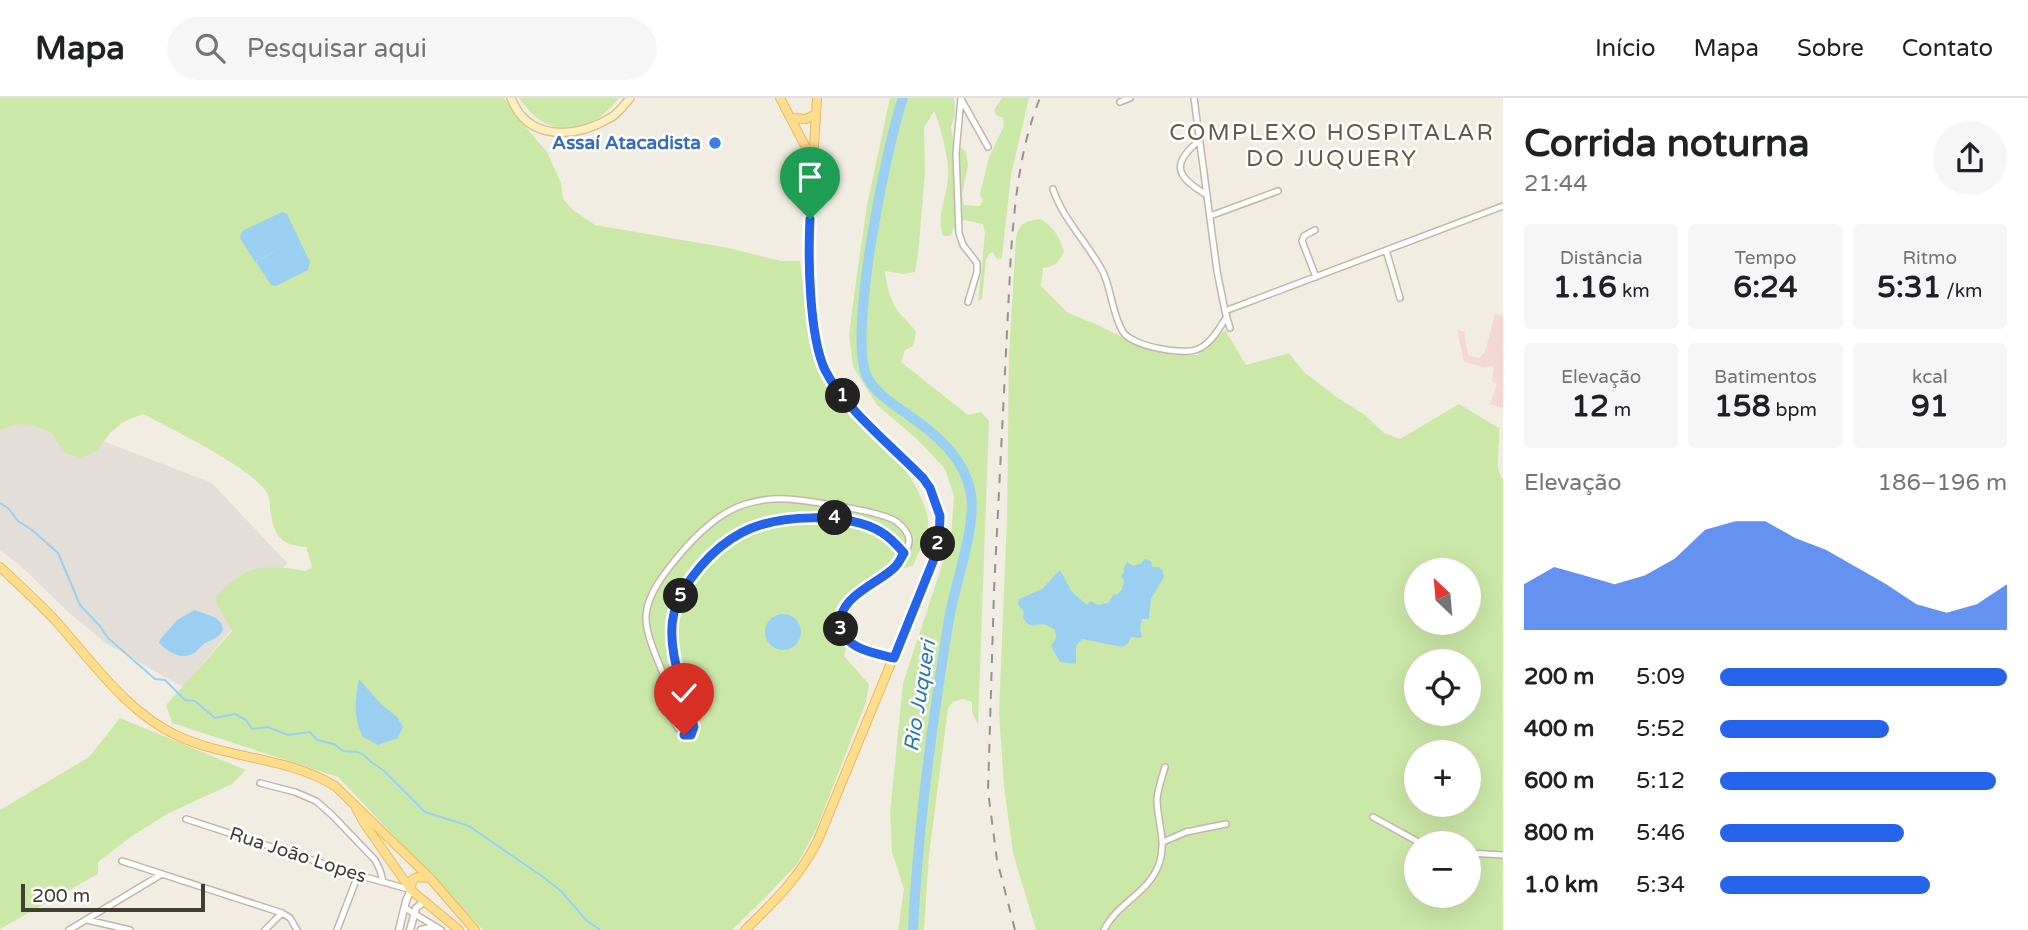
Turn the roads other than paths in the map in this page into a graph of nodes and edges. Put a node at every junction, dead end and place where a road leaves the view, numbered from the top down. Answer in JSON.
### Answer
{"nodes":[{"id":1,"x":512,"y":98,"type":"edge"},
{"id":2,"x":629,"y":98,"type":"edge"},
{"id":3,"x":780,"y":98,"type":"edge"},
{"id":4,"x":817,"y":98,"type":"edge"},
{"id":5,"x":961,"y":98,"type":"edge"},
{"id":6,"x":1130,"y":98,"type":"edge"},
{"id":7,"x":1194,"y":98,"type":"edge"},
{"id":8,"x":1120,"y":103,"type":"dead end"},
{"id":9,"x":816,"y":114,"type":"junction"},
{"id":10,"x":792,"y":118,"type":"junction"},
{"id":11,"x":1200,"y":140,"type":"junction"},
{"id":12,"x":988,"y":147,"type":"dead end"},
{"id":13,"x":813,"y":161,"type":"junction"},
{"id":14,"x":1053,"y":189,"type":"dead end"},
{"id":15,"x":1279,"y":191,"type":"dead end"},
{"id":16,"x":1207,"y":195,"type":"junction"},
{"id":17,"x":1503,"y":206,"type":"edge"},
{"id":18,"x":1210,"y":216,"type":"junction"},
{"id":19,"x":1315,"y":230,"type":"dead end"},
{"id":20,"x":1386,"y":250,"type":"junction"},
{"id":21,"x":1316,"y":277,"type":"junction"},
{"id":22,"x":1400,"y":298,"type":"dead end"},
{"id":23,"x":968,"y":302,"type":"dead end"},
{"id":24,"x":1226,"y":315,"type":"junction"},
{"id":25,"x":1230,"y":328,"type":"dead end"},
{"id":26,"x":904,"y":553,"type":"junction"},
{"id":27,"x":0,"y":567,"type":"edge"},
{"id":28,"x":894,"y":658,"type":"junction"},
{"id":29,"x":1165,"y":767,"type":"dead end"},
{"id":30,"x":260,"y":783,"type":"dead end"},
{"id":31,"x":351,"y":799,"type":"junction"},
{"id":32,"x":1373,"y":817,"type":"dead end"},
{"id":33,"x":186,"y":819,"type":"dead end"},
{"id":34,"x":1226,"y":824,"type":"dead end"},
{"id":35,"x":1404,"y":834,"type":"edge"},
{"id":36,"x":1163,"y":842,"type":"junction"},
{"id":37,"x":1481,"y":854,"type":"edge"},
{"id":38,"x":1503,"y":855,"type":"edge"},
{"id":39,"x":122,"y":861,"type":"dead end"},
{"id":40,"x":162,"y":874,"type":"junction"},
{"id":41,"x":358,"y":875,"type":"junction"},
{"id":42,"x":430,"y":878,"type":"junction"},
{"id":43,"x":383,"y":881,"type":"junction"},
{"id":44,"x":411,"y":890,"type":"junction"},
{"id":45,"x":425,"y":901,"type":"junction"},
{"id":46,"x":405,"y":908,"type":"junction"},
{"id":47,"x":282,"y":913,"type":"junction"},
{"id":48,"x":415,"y":915,"type":"junction"},
{"id":49,"x":87,"y":919,"type":"junction"},
{"id":50,"x":438,"y":928,"type":"edge"},
{"id":51,"x":69,"y":930,"type":"edge"},
{"id":52,"x":130,"y":930,"type":"edge"},
{"id":53,"x":265,"y":930,"type":"edge"},
{"id":54,"x":297,"y":930,"type":"edge"},
{"id":55,"x":337,"y":930,"type":"edge"},
{"id":56,"x":399,"y":930,"type":"edge"},
{"id":57,"x":410,"y":930,"type":"edge"},
{"id":58,"x":421,"y":930,"type":"edge"},
{"id":59,"x":459,"y":930,"type":"edge"},
{"id":60,"x":475,"y":930,"type":"edge"},
{"id":61,"x":745,"y":930,"type":"edge"},
{"id":62,"x":1104,"y":930,"type":"edge"}],
"edges":[{"from":1,"to":2,"type":"main road"},
{"from":3,"to":10,"type":"main road"},
{"from":4,"to":9,"type":"main road"},
{"from":5,"to":12,"type":"street"},
{"from":5,"to":23,"type":"street"},
{"from":6,"to":8,"type":"street"},
{"from":7,"to":11,"type":"street"},
{"from":9,"to":10,"type":"main road"},
{"from":9,"to":13,"type":"main road"},
{"from":10,"to":13,"type":"main road"},
{"from":11,"to":16,"type":"street"},
{"from":11,"to":16,"type":"street"},
{"from":13,"to":28,"type":"main road"},
{"from":14,"to":24,"type":"street"},
{"from":15,"to":18,"type":"street"},
{"from":16,"to":18,"type":"street"},
{"from":17,"to":20,"type":"street"},
{"from":18,"to":24,"type":"street"},
{"from":19,"to":21,"type":"street"},
{"from":20,"to":21,"type":"street"},
{"from":20,"to":22,"type":"street"},
{"from":21,"to":24,"type":"street"},
{"from":24,"to":25,"type":"street"},
{"from":26,"to":26,"type":"street"},
{"from":26,"to":28,"type":"street"},
{"from":27,"to":31,"type":"main road"},
{"from":28,"to":61,"type":"main road"},
{"from":29,"to":36,"type":"street"},
{"from":30,"to":43,"type":"street"},
{"from":31,"to":42,"type":"main road"},
{"from":31,"to":44,"type":"main road"},
{"from":32,"to":35,"type":"street"},
{"from":33,"to":41,"type":"street","name":"Rua João Lopes"},
{"from":34,"to":36,"type":"street"},
{"from":36,"to":62,"type":"street"},
{"from":37,"to":38,"type":"street"},
{"from":39,"to":40,"type":"street"},
{"from":40,"to":47,"type":"street"},
{"from":40,"to":49,"type":"street"},
{"from":41,"to":43,"type":"street","name":"Rua João Lopes"},
{"from":41,"to":55,"type":"street"},
{"from":42,"to":44,"type":"main road"},
{"from":42,"to":60,"type":"main road"},
{"from":43,"to":44,"type":"street","name":"Rua João Lopes"},
{"from":44,"to":45,"type":"main road"},
{"from":44,"to":46,"type":"street"},
{"from":45,"to":48,"type":"street"},
{"from":45,"to":59,"type":"main road"},
{"from":46,"to":48,"type":"street"},
{"from":46,"to":56,"type":"street"},
{"from":47,"to":53,"type":"street"},
{"from":47,"to":54,"type":"street"},
{"from":48,"to":50,"type":"street"},
{"from":48,"to":57,"type":"street"},
{"from":49,"to":51,"type":"street"},
{"from":49,"to":52,"type":"street"},
{"from":50,"to":58,"type":"street"}]}
